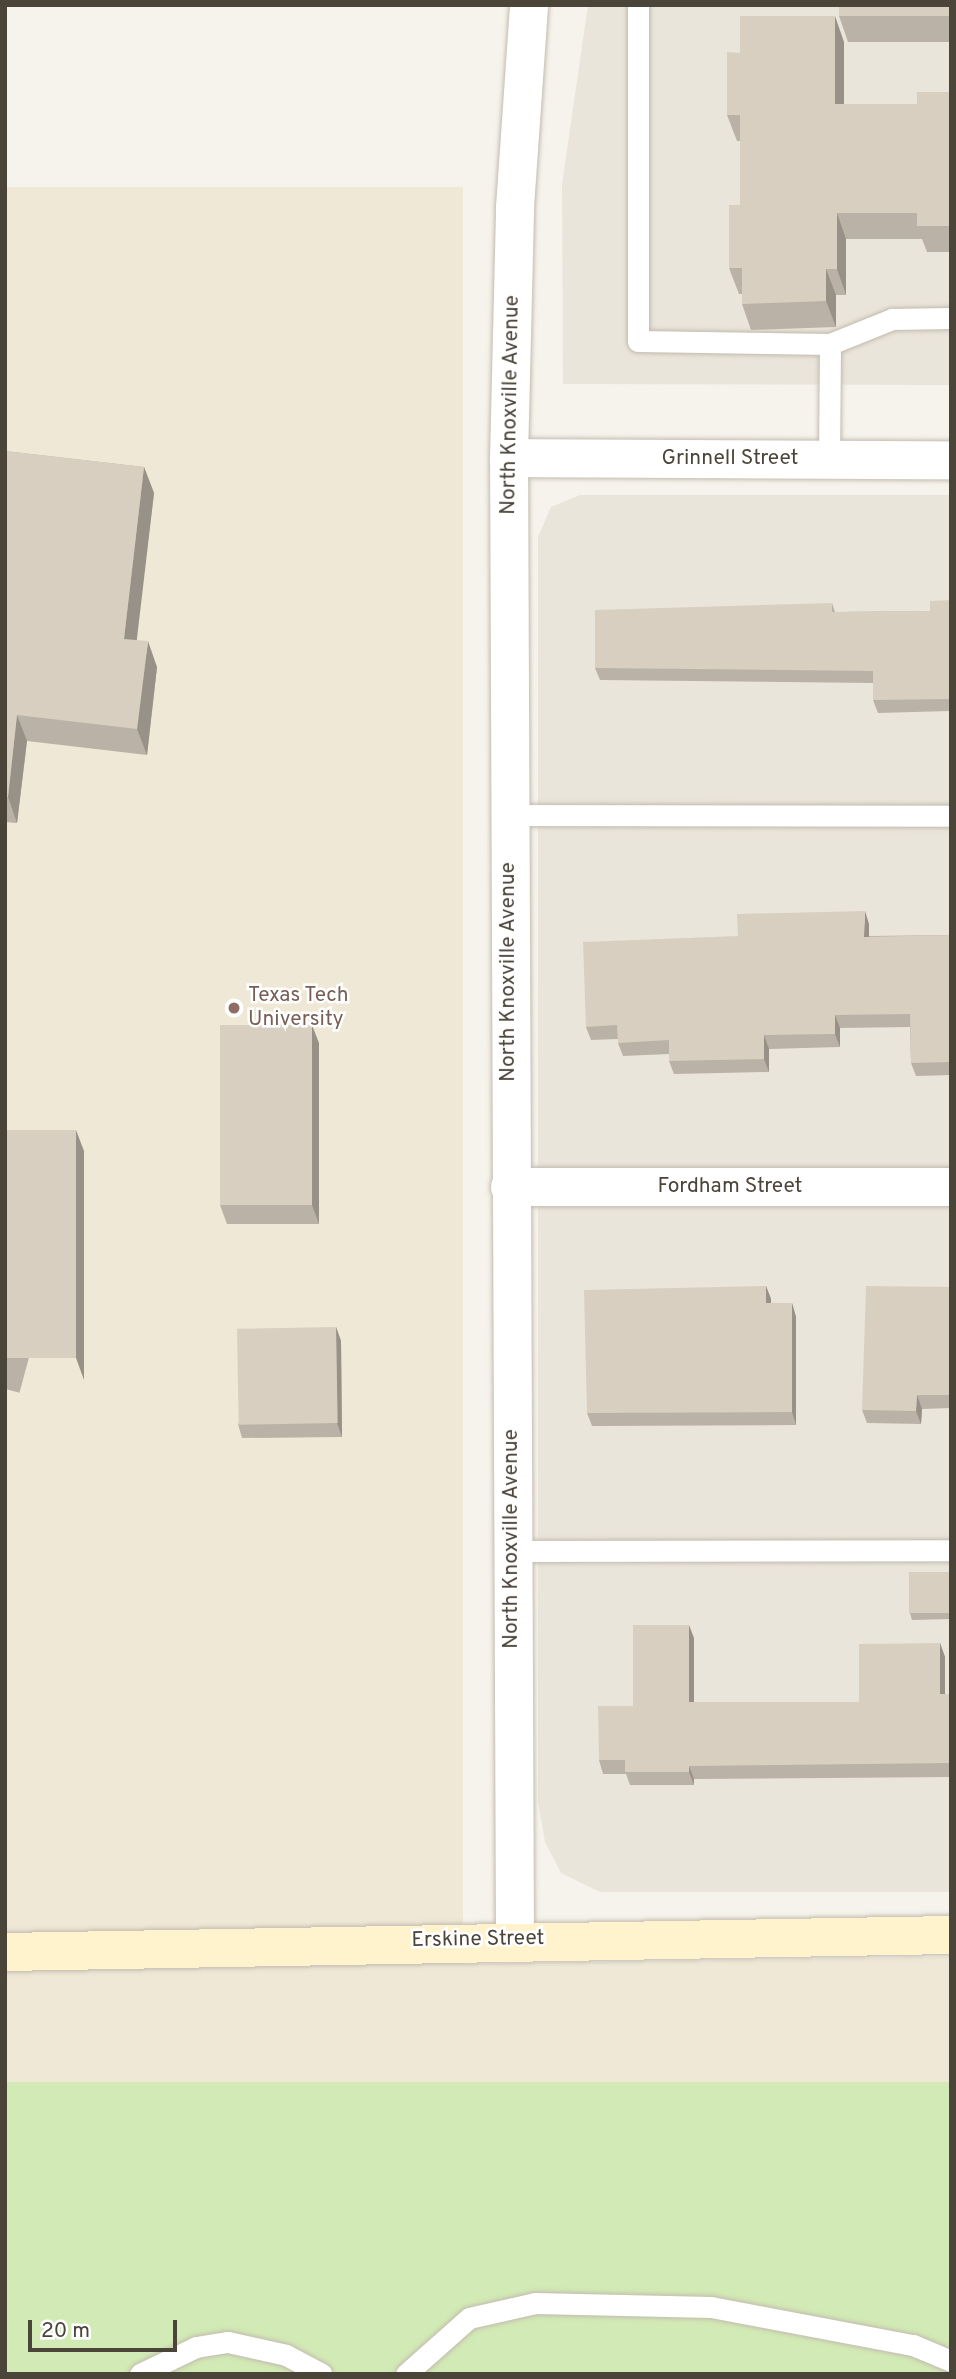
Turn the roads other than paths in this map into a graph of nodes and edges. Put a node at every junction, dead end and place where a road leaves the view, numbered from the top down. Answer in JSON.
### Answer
{"nodes":[{"id":1,"x":529,"y":5,"type":"edge"},
{"id":2,"x":638,"y":5,"type":"edge"},
{"id":3,"x":951,"y":318,"type":"edge"},
{"id":4,"x":830,"y":344,"type":"junction"},
{"id":5,"x":509,"y":458,"type":"junction"},
{"id":6,"x":829,"y":460,"type":"junction"},
{"id":7,"x":951,"y":460,"type":"edge"},
{"id":8,"x":509,"y":815,"type":"junction"},
{"id":9,"x":951,"y":816,"type":"edge"},
{"id":10,"x":510,"y":1187,"type":"junction"},
{"id":11,"x":951,"y":1187,"type":"edge"},
{"id":12,"x":951,"y":1550,"type":"edge"},
{"id":13,"x":512,"y":1551,"type":"junction"},
{"id":14,"x":951,"y":1936,"type":"edge"},
{"id":15,"x":514,"y":1939,"type":"junction"},
{"id":16,"x":5,"y":1952,"type":"edge"},
{"id":17,"x":951,"y":2361,"type":"edge"},
{"id":18,"x":140,"y":2374,"type":"edge"},
{"id":19,"x":320,"y":2374,"type":"edge"},
{"id":20,"x":406,"y":2374,"type":"edge"}],
"edges":[{"from":1,"to":5,"type":"street","name":"North Knoxville Avenue"},
{"from":2,"to":4,"type":"lane"},
{"from":3,"to":4,"type":"lane"},
{"from":4,"to":6,"type":"lane"},
{"from":5,"to":6,"type":"street","name":"Grinnell Street"},
{"from":5,"to":8,"type":"street","name":"North Knoxville Avenue"},
{"from":6,"to":7,"type":"street","name":"Grinnell Street"},
{"from":8,"to":9,"type":"lane"},
{"from":8,"to":10,"type":"street","name":"North Knoxville Avenue"},
{"from":10,"to":11,"type":"street","name":"Fordham Street"},
{"from":10,"to":13,"type":"street","name":"North Knoxville Avenue"},
{"from":12,"to":13,"type":"lane"},
{"from":13,"to":15,"type":"street","name":"North Knoxville Avenue"},
{"from":14,"to":15,"type":"main road","name":"Erskine Street"},
{"from":15,"to":16,"type":"main road","name":"Erskine Street"},
{"from":17,"to":20,"type":"lane"},
{"from":18,"to":19,"type":"lane"}]}
